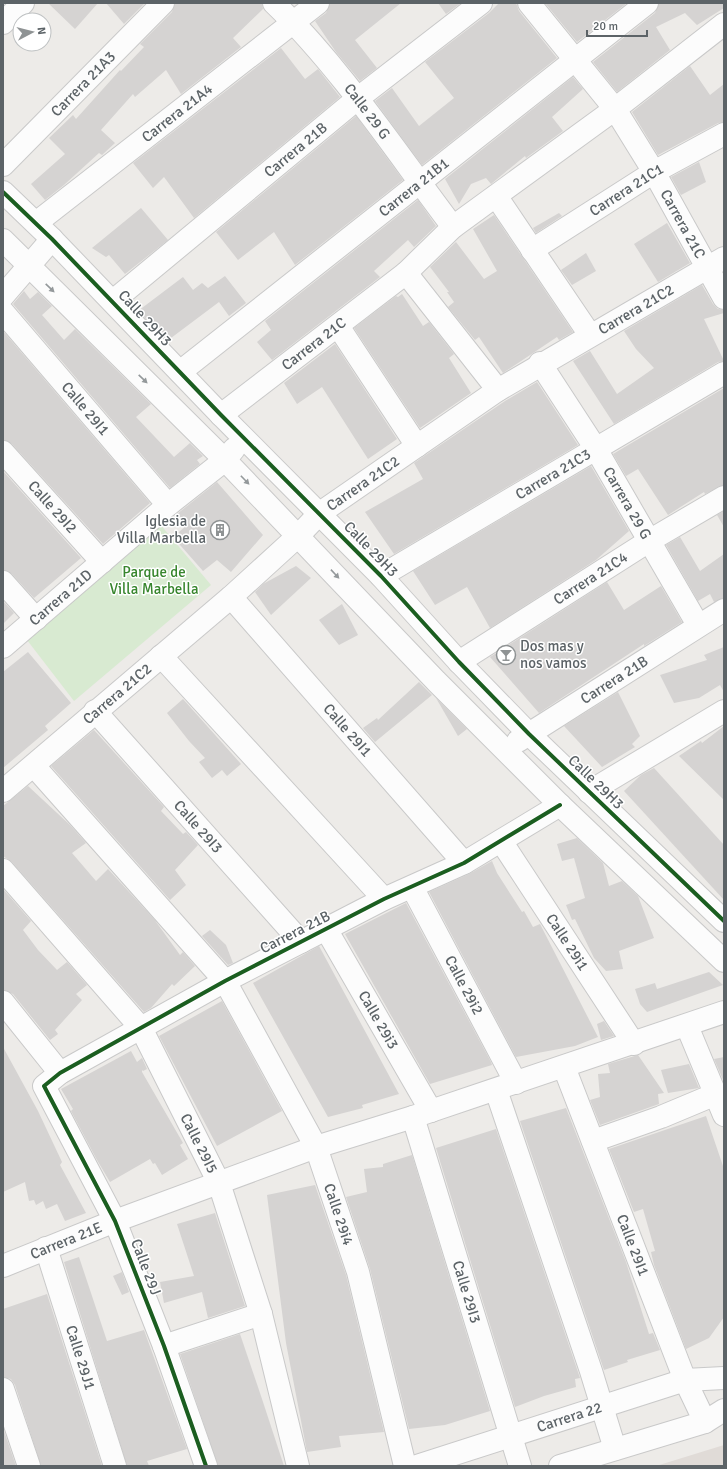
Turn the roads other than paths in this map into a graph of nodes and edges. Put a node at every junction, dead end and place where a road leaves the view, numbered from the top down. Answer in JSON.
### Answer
{"nodes":[{"id":1,"x":23,"y":3,"type":"edge"},
{"id":2,"x":163,"y":3,"type":"edge"},
{"id":3,"x":274,"y":3,"type":"edge"},
{"id":4,"x":318,"y":3,"type":"edge"},
{"id":5,"x":481,"y":3,"type":"edge"},
{"id":6,"x":529,"y":3,"type":"edge"},
{"id":7,"x":647,"y":3,"type":"edge"},
{"id":8,"x":294,"y":22,"type":"junction"},
{"id":9,"x":3,"y":23,"type":"edge"},
{"id":10,"x":724,"y":24,"type":"edge"},
{"id":11,"x":576,"y":60,"type":"junction"},
{"id":12,"x":357,"y":99,"type":"junction"},
{"id":13,"x":616,"y":109,"type":"junction"},
{"id":14,"x":724,"y":134,"type":"edge"},
{"id":15,"x":3,"y":165,"type":"edge"},
{"id":16,"x":654,"y":172,"type":"junction"},
{"id":17,"x":419,"y":183,"type":"junction"},
{"id":18,"x":3,"y":192,"type":"edge"},
{"id":19,"x":496,"y":196,"type":"junction"},
{"id":20,"x":36,"y":223,"type":"junction"},
{"id":21,"x":453,"y":227,"type":"junction"},
{"id":22,"x":52,"y":239,"type":"junction"},
{"id":23,"x":3,"y":240,"type":"edge"},
{"id":24,"x":532,"y":250,"type":"junction"},
{"id":25,"x":716,"y":263,"type":"edge"},
{"id":26,"x":29,"y":267,"type":"junction"},
{"id":27,"x":406,"y":273,"type":"junction"},
{"id":28,"x":3,"y":296,"type":"edge"},
{"id":29,"x":724,"y":298,"type":"edge"},
{"id":30,"x":113,"y":301,"type":"junction"},
{"id":31,"x":3,"y":312,"type":"edge"},
{"id":32,"x":338,"y":326,"type":"junction"},
{"id":33,"x":590,"y":335,"type":"junction"},
{"id":34,"x":540,"y":363,"type":"junction"},
{"id":35,"x":180,"y":372,"type":"junction"},
{"id":36,"x":724,"y":372,"type":"edge"},
{"id":37,"x":498,"y":390,"type":"junction"},
{"id":38,"x":221,"y":415,"type":"junction"},
{"id":39,"x":244,"y":438,"type":"junction"},
{"id":40,"x":417,"y":446,"type":"junction"},
{"id":41,"x":596,"y":448,"type":"junction"},
{"id":42,"x":3,"y":452,"type":"edge"},
{"id":43,"x":225,"y":460,"type":"junction"},
{"id":44,"x":724,"y":498,"type":"edge"},
{"id":45,"x":168,"y":505,"type":"junction"},
{"id":46,"x":320,"y":513,"type":"junction"},
{"id":47,"x":298,"y":536,"type":"junction"},
{"id":48,"x":649,"y":541,"type":"junction"},
{"id":49,"x":102,"y":562,"type":"junction"},
{"id":50,"x":381,"y":576,"type":"junction"},
{"id":51,"x":3,"y":582,"type":"edge"},
{"id":52,"x":231,"y":597,"type":"junction"},
{"id":53,"x":724,"y":610,"type":"edge"},
{"id":54,"x":36,"y":619,"type":"junction"},
{"id":55,"x":698,"y":625,"type":"junction"},
{"id":56,"x":3,"y":647,"type":"edge"},
{"id":57,"x":161,"y":656,"type":"junction"},
{"id":58,"x":459,"y":662,"type":"junction"},
{"id":59,"x":95,"y":710,"type":"junction"},
{"id":60,"x":724,"y":711,"type":"edge"},
{"id":61,"x":529,"y":734,"type":"junction"},
{"id":62,"x":505,"y":750,"type":"junction"},
{"id":63,"x":34,"y":766,"type":"junction"},
{"id":64,"x":3,"y":791,"type":"edge"},
{"id":65,"x":589,"y":792,"type":"junction"},
{"id":66,"x":560,"y":805,"type":"junction"},
{"id":67,"x":501,"y":841,"type":"junction"},
{"id":68,"x":464,"y":863,"type":"junction"},
{"id":69,"x":3,"y":870,"type":"edge"},
{"id":70,"x":412,"y":887,"type":"junction"},
{"id":71,"x":384,"y":900,"type":"junction"},
{"id":72,"x":724,"y":921,"type":"edge"},
{"id":73,"x":326,"y":929,"type":"junction"},
{"id":74,"x":301,"y":942,"type":"junction"},
{"id":75,"x":724,"y":961,"type":"edge"},
{"id":76,"x":225,"y":981,"type":"junction"},
{"id":77,"x":3,"y":1002,"type":"edge"},
{"id":78,"x":724,"y":1012,"type":"edge"},
{"id":79,"x":687,"y":1026,"type":"junction"},
{"id":80,"x":140,"y":1028,"type":"junction"},
{"id":81,"x":634,"y":1044,"type":"junction"},
{"id":82,"x":564,"y":1067,"type":"junction"},
{"id":83,"x":52,"y":1080,"type":"junction"},
{"id":84,"x":516,"y":1083,"type":"junction"},
{"id":85,"x":496,"y":1090,"type":"junction"},
{"id":86,"x":721,"y":1104,"type":"edge"},
{"id":87,"x":422,"y":1114,"type":"junction"},
{"id":88,"x":593,"y":1141,"type":"junction"},
{"id":89,"x":316,"y":1147,"type":"junction"},
{"id":90,"x":219,"y":1183,"type":"junction"},
{"id":91,"x":116,"y":1221,"type":"junction"},
{"id":92,"x":46,"y":1248,"type":"junction"},
{"id":93,"x":3,"y":1266,"type":"edge"},
{"id":94,"x":260,"y":1314,"type":"junction"},
{"id":95,"x":164,"y":1346,"type":"junction"},
{"id":96,"x":724,"y":1378,"type":"edge"},
{"id":97,"x":684,"y":1380,"type":"junction"},
{"id":98,"x":3,"y":1389,"type":"edge"},
{"id":99,"x":603,"y":1407,"type":"junction"},
{"id":100,"x":724,"y":1410,"type":"edge"},
{"id":101,"x":704,"y":1422,"type":"junction"},
{"id":102,"x":511,"y":1436,"type":"junction"},
{"id":103,"x":614,"y":1450,"type":"junction"},
{"id":104,"x":29,"y":1466,"type":"edge"},
{"id":105,"x":115,"y":1466,"type":"edge"},
{"id":106,"x":206,"y":1466,"type":"edge"},
{"id":107,"x":298,"y":1466,"type":"edge"},
{"id":108,"x":405,"y":1466,"type":"edge"},
{"id":109,"x":417,"y":1466,"type":"edge"},
{"id":110,"x":520,"y":1466,"type":"edge"},
{"id":111,"x":560,"y":1466,"type":"edge"}],
"edges":[{"from":1,"to":9,"type":"street"},
{"from":2,"to":15,"type":"street","name":"Carrera 21A3"},
{"from":3,"to":8,"type":"street","name":"Calle 29 G"},
{"from":4,"to":8,"type":"street","name":"Carrera 21A4"},
{"from":5,"to":12,"type":"street","name":"Carrera 21B"},
{"from":6,"to":11,"type":"street","name":"Carrera 21C"},
{"from":7,"to":11,"type":"street","name":"Carrera 21B1"},
{"from":8,"to":12,"type":"street","name":"Calle 29 G"},
{"from":8,"to":20,"type":"street","name":"Carrera 21A4"},
{"from":10,"to":13,"type":"street","name":"Carrera 21C"},
{"from":11,"to":13,"type":"street","name":"Carrera 21C"},
{"from":11,"to":17,"type":"street","name":"Carrera 21B1"},
{"from":12,"to":17,"type":"street","name":"Calle 29 G"},
{"from":12,"to":30,"type":"street","name":"Carrera 21B"},
{"from":13,"to":16,"type":"street","name":"Carrera 21C"},
{"from":13,"to":19,"type":"street","name":"Carrera 21C"},
{"from":14,"to":16,"type":"street","name":"Carrera 21C1"},
{"from":16,"to":24,"type":"street","name":"Carrera 21C1"},
{"from":16,"to":25,"type":"street","name":"Carrera 21C"},
{"from":17,"to":21,"type":"street","name":"Calle 29 G"},
{"from":17,"to":35,"type":"street","name":"Carrera 21B1"},
{"from":18,"to":20,"type":"street","name":"Calle 29H3"},
{"from":19,"to":21,"type":"street","name":"Carrera 21C"},
{"from":19,"to":24,"type":"street"},
{"from":20,"to":22,"type":"street","name":"Calle 29H3"},
{"from":21,"to":27,"type":"street","name":"Carrera 21C"},
{"from":22,"to":26,"type":"street"},
{"from":22,"to":30,"type":"street","name":"Calle 29H3"},
{"from":23,"to":26,"type":"street"},
{"from":24,"to":33,"type":"street"},
{"from":25,"to":29,"type":"street","name":"Carrera 21C"},
{"from":25,"to":33,"type":"street","name":"Carrera 21C2"},
{"from":26,"to":28,"type":"street"},
{"from":26,"to":43,"type":"street","one_way":true},
{"from":27,"to":32,"type":"street","name":"Carrera 21C"},
{"from":27,"to":37,"type":"street"},
{"from":30,"to":35,"type":"street","name":"Calle 29H3"},
{"from":31,"to":45,"type":"street","name":"Calle 29I1"},
{"from":32,"to":38,"type":"street","name":"Carrera 21C"},
{"from":32,"to":40,"type":"street"},
{"from":33,"to":34,"type":"street","name":"Carrera 21C2"},
{"from":34,"to":37,"type":"street","name":"Carrera 21C2"},
{"from":34,"to":41,"type":"street","name":"Carrera 29 G"},
{"from":35,"to":38,"type":"street","name":"Calle 29H3"},
{"from":36,"to":41,"type":"street","name":"Carrera 21C3"},
{"from":37,"to":40,"type":"street","name":"Carrera 21C2"},
{"from":38,"to":39,"type":"street","name":"Calle 29H3"},
{"from":39,"to":43,"type":"street","name":"Carrera 21D"},
{"from":39,"to":46,"type":"street","name":"Calle 29H3"},
{"from":40,"to":46,"type":"street","name":"Carrera 21C2"},
{"from":41,"to":48,"type":"street","name":"Carrera 29 G"},
{"from":41,"to":50,"type":"street","name":"Carrera 21C3"},
{"from":42,"to":49,"type":"street","name":"Calle 29I2"},
{"from":43,"to":45,"type":"street","name":"Carrera 21D"},
{"from":43,"to":47,"type":"street","one_way":true},
{"from":44,"to":48,"type":"street","name":"Carrera 21C4"},
{"from":45,"to":49,"type":"street","name":"Carrera 21D"},
{"from":46,"to":47,"type":"street","name":"Carrera 21C2"},
{"from":46,"to":50,"type":"street","name":"Calle 29H3"},
{"from":47,"to":52,"type":"street","name":"Carrera 21C2"},
{"from":47,"to":62,"type":"street","one_way":true},
{"from":48,"to":55,"type":"street","name":"Carrera 29 G"},
{"from":48,"to":58,"type":"street","name":"Carrera 21C4"},
{"from":49,"to":54,"type":"street","name":"Carrera 21D"},
{"from":50,"to":58,"type":"street","name":"Calle 29H3"},
{"from":51,"to":54,"type":"street"},
{"from":52,"to":57,"type":"street","name":"Carrera 21C2"},
{"from":52,"to":68,"type":"street","name":"Calle 29I1"},
{"from":53,"to":55,"type":"street","name":"Carrera 21B"},
{"from":54,"to":56,"type":"street","name":"Carrera 21D"},
{"from":55,"to":61,"type":"street","name":"Carrera 21B"},
{"from":57,"to":59,"type":"street","name":"Carrera 21C2"},
{"from":57,"to":71,"type":"street"},
{"from":58,"to":61,"type":"street","name":"Calle 29H3"},
{"from":59,"to":63,"type":"street","name":"Carrera 21C2"},
{"from":59,"to":74,"type":"street","name":"Calle 29I3"},
{"from":60,"to":65,"type":"street"},
{"from":61,"to":62,"type":"street","name":"Carrera 21B"},
{"from":61,"to":65,"type":"street","name":"Calle 29H3"},
{"from":62,"to":66,"type":"street"},
{"from":63,"to":64,"type":"street","name":"Carrera 21C2"},
{"from":63,"to":76,"type":"street"},
{"from":65,"to":72,"type":"street","name":"Calle 29H3"},
{"from":66,"to":67,"type":"street","name":"Carrera 21B"},
{"from":66,"to":75,"type":"street"},
{"from":67,"to":68,"type":"street","name":"Carrera 21B"},
{"from":67,"to":81,"type":"street","name":"Calle 29i1"},
{"from":68,"to":70,"type":"street","name":"Carrera 21B"},
{"from":69,"to":80,"type":"street","name":"Calle 29I5"},
{"from":70,"to":71,"type":"street","name":"Carrera 21B"},
{"from":70,"to":84,"type":"street","name":"Calle 29i2"},
{"from":71,"to":73,"type":"street","name":"Carrera 21B"},
{"from":73,"to":74,"type":"street","name":"Carrera 21B"},
{"from":73,"to":87,"type":"street","name":"Calle 29i3"},
{"from":74,"to":76,"type":"street","name":"Carrera 21B"},
{"from":76,"to":80,"type":"street","name":"Carrera 21B"},
{"from":76,"to":89,"type":"street","name":"Calle 29i4"},
{"from":77,"to":83,"type":"street","name":"Calle 29J"},
{"from":78,"to":79,"type":"street","name":"Carrera 21E"},
{"from":79,"to":81,"type":"street","name":"Carrera 21E"},
{"from":79,"to":86,"type":"street"},
{"from":80,"to":83,"type":"street","name":"Carrera 21B"},
{"from":80,"to":90,"type":"street","name":"Calle 29I5"},
{"from":81,"to":82,"type":"street","name":"Carrera 21E"},
{"from":82,"to":84,"type":"street","name":"Carrera 21E"},
{"from":82,"to":88,"type":"street","name":"Calle 29I1"},
{"from":83,"to":91,"type":"street","name":"Calle 29J"},
{"from":84,"to":85,"type":"street","name":"Carrera 21E"},
{"from":85,"to":87,"type":"street","name":"Carrera 21E"},
{"from":85,"to":99,"type":"street"},
{"from":86,"to":88,"type":"street"},
{"from":87,"to":89,"type":"street","name":"Carrera 21E"},
{"from":87,"to":102,"type":"street","name":"Calle 29I3"},
{"from":88,"to":97,"type":"street","name":"Calle 29I1"},
{"from":89,"to":90,"type":"street","name":"Carrera 21E"},
{"from":89,"to":108,"type":"street","name":"Calle 29i4"},
{"from":90,"to":91,"type":"street","name":"Carrera 21E"},
{"from":90,"to":94,"type":"street","name":"Calle 29I5"},
{"from":91,"to":92,"type":"street","name":"Carrera 21E"},
{"from":91,"to":95,"type":"street","name":"Calle 29J"},
{"from":92,"to":93,"type":"street","name":"Carrera 21E"},
{"from":92,"to":105,"type":"street","name":"Calle 29J1"},
{"from":94,"to":95,"type":"street"},
{"from":94,"to":107,"type":"street","name":"Calle 29I5"},
{"from":95,"to":106,"type":"street","name":"Calle 29J"},
{"from":96,"to":97,"type":"street","name":"Carrera 22"},
{"from":97,"to":99,"type":"street","name":"Carrera 22"},
{"from":97,"to":101,"type":"street","name":"Calle 29I1"},
{"from":98,"to":104,"type":"street"},
{"from":99,"to":102,"type":"street","name":"Carrera 22"},
{"from":99,"to":103,"type":"street"},
{"from":100,"to":101,"type":"street"},
{"from":101,"to":103,"type":"street"},
{"from":102,"to":109,"type":"street","name":"Carrera 22"},
{"from":102,"to":110,"type":"street","name":"Calle 29I3"},
{"from":103,"to":111,"type":"street"}]}
